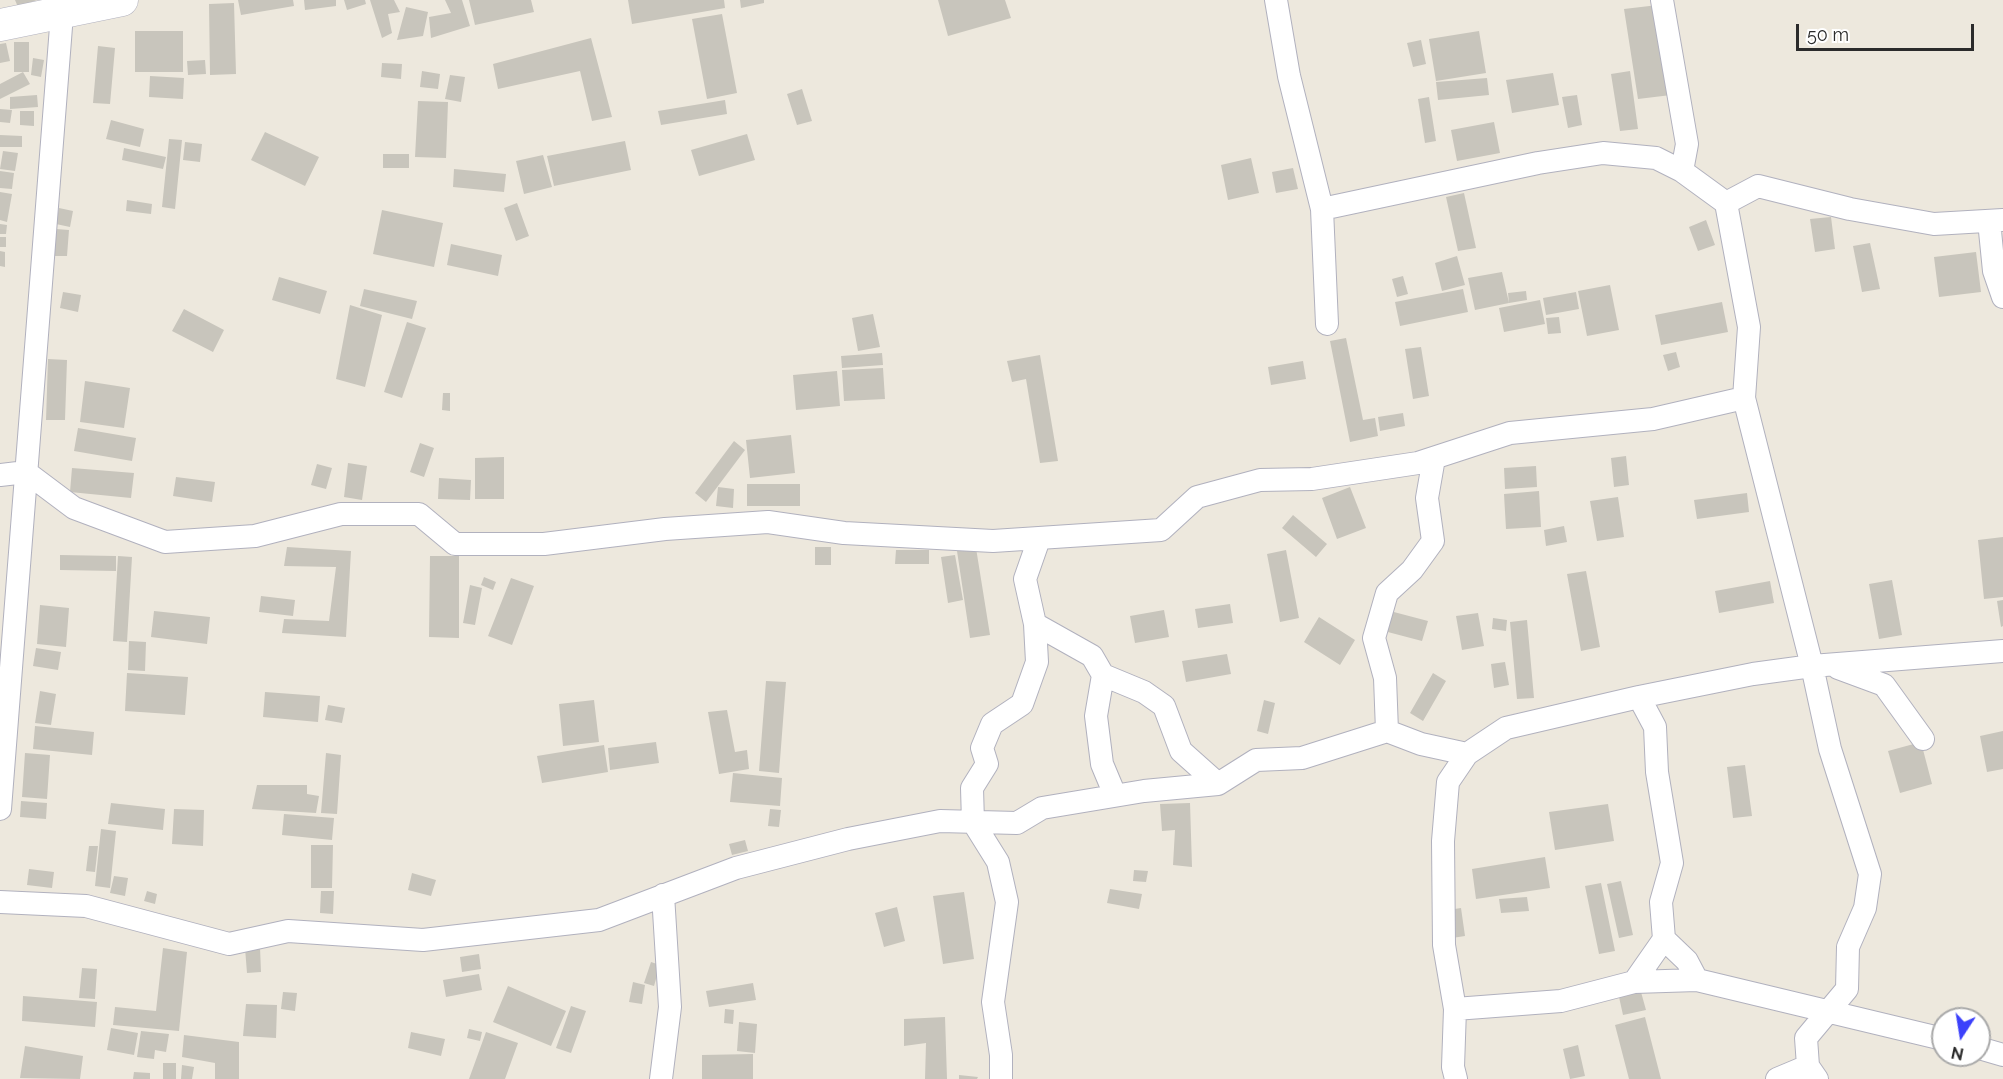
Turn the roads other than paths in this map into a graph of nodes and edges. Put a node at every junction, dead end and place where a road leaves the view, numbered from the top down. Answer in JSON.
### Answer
{"nodes":[{"id":1,"x":1276,"y":0,"type":"edge"},
{"id":2,"x":1662,"y":0,"type":"edge"},
{"id":3,"x":116,"y":1,"type":"edge"},
{"id":4,"x":62,"y":14,"type":"junction"},
{"id":5,"x":0,"y":25,"type":"edge"},
{"id":6,"x":1682,"y":171,"type":"junction"},
{"id":7,"x":1726,"y":203,"type":"junction"},
{"id":8,"x":1322,"y":209,"type":"junction"},
{"id":9,"x":1996,"y":220,"type":"edge"},
{"id":10,"x":2003,"y":297,"type":"edge"},
{"id":11,"x":1327,"y":324,"type":"dead end"},
{"id":12,"x":1744,"y":398,"type":"junction"},
{"id":13,"x":1434,"y":458,"type":"junction"},
{"id":14,"x":26,"y":472,"type":"junction"},
{"id":15,"x":0,"y":475,"type":"edge"},
{"id":16,"x":1039,"y":539,"type":"junction"},
{"id":17,"x":1035,"y":624,"type":"junction"},
{"id":18,"x":2003,"y":651,"type":"edge"},
{"id":19,"x":1822,"y":666,"type":"junction"},
{"id":20,"x":1103,"y":675,"type":"junction"},
{"id":21,"x":1639,"y":697,"type":"junction"},
{"id":22,"x":1388,"y":731,"type":"junction"},
{"id":23,"x":1923,"y":739,"type":"dead end"},
{"id":24,"x":1467,"y":754,"type":"junction"},
{"id":25,"x":1218,"y":784,"type":"junction"},
{"id":26,"x":1115,"y":795,"type":"junction"},
{"id":27,"x":0,"y":809,"type":"edge"},
{"id":28,"x":973,"y":822,"type":"junction"},
{"id":29,"x":663,"y":895,"type":"junction"},
{"id":30,"x":0,"y":903,"type":"edge"},
{"id":31,"x":1664,"y":939,"type":"junction"},
{"id":32,"x":1697,"y":980,"type":"junction"},
{"id":33,"x":1634,"y":982,"type":"junction"},
{"id":34,"x":1847,"y":989,"type":"junction"},
{"id":35,"x":1792,"y":1003,"type":"junction"},
{"id":36,"x":1455,"y":1009,"type":"junction"},
{"id":37,"x":1829,"y":1012,"type":"junction"},
{"id":38,"x":1874,"y":1023,"type":"junction"},
{"id":39,"x":1931,"y":1036,"type":"edge"},
{"id":40,"x":1806,"y":1038,"type":"junction"},
{"id":41,"x":1813,"y":1072,"type":"edge"},
{"id":42,"x":661,"y":1079,"type":"edge"},
{"id":43,"x":1001,"y":1079,"type":"edge"},
{"id":44,"x":1456,"y":1079,"type":"edge"},
{"id":45,"x":1777,"y":1079,"type":"edge"}],
"edges":[{"from":1,"to":8,"type":"street"},
{"from":2,"to":6,"type":"street"},
{"from":3,"to":4,"type":"main road"},
{"from":4,"to":5,"type":"main road"},
{"from":4,"to":14,"type":"street"},
{"from":6,"to":7,"type":"street"},
{"from":6,"to":8,"type":"street"},
{"from":7,"to":9,"type":"street"},
{"from":7,"to":12,"type":"street"},
{"from":8,"to":11,"type":"street"},
{"from":9,"to":10,"type":"street"},
{"from":12,"to":13,"type":"street"},
{"from":12,"to":19,"type":"street"},
{"from":13,"to":16,"type":"street"},
{"from":13,"to":22,"type":"street"},
{"from":14,"to":15,"type":"street"},
{"from":14,"to":16,"type":"street"},
{"from":14,"to":27,"type":"street"},
{"from":16,"to":17,"type":"street"},
{"from":17,"to":20,"type":"street"},
{"from":17,"to":28,"type":"street"},
{"from":18,"to":19,"type":"street"},
{"from":19,"to":21,"type":"street"},
{"from":19,"to":23,"type":"street"},
{"from":19,"to":34,"type":"street"},
{"from":20,"to":25,"type":"street"},
{"from":20,"to":26,"type":"street"},
{"from":21,"to":24,"type":"street"},
{"from":21,"to":31,"type":"street"},
{"from":22,"to":24,"type":"street"},
{"from":22,"to":25,"type":"street"},
{"from":24,"to":36,"type":"street"},
{"from":25,"to":26,"type":"street"},
{"from":26,"to":28,"type":"street"},
{"from":28,"to":29,"type":"street"},
{"from":28,"to":43,"type":"street"},
{"from":29,"to":30,"type":"street"},
{"from":29,"to":42,"type":"street"},
{"from":31,"to":32,"type":"street"},
{"from":31,"to":33,"type":"street"},
{"from":32,"to":33,"type":"street"},
{"from":32,"to":35,"type":"street"},
{"from":33,"to":36,"type":"street"},
{"from":34,"to":37,"type":"street"},
{"from":34,"to":38,"type":"street"},
{"from":35,"to":37,"type":"street"},
{"from":35,"to":40,"type":"street"},
{"from":36,"to":44,"type":"street"},
{"from":37,"to":38,"type":"street"},
{"from":37,"to":40,"type":"street"},
{"from":38,"to":39,"type":"street"},
{"from":40,"to":41,"type":"street"},
{"from":41,"to":45,"type":"street"}]}
